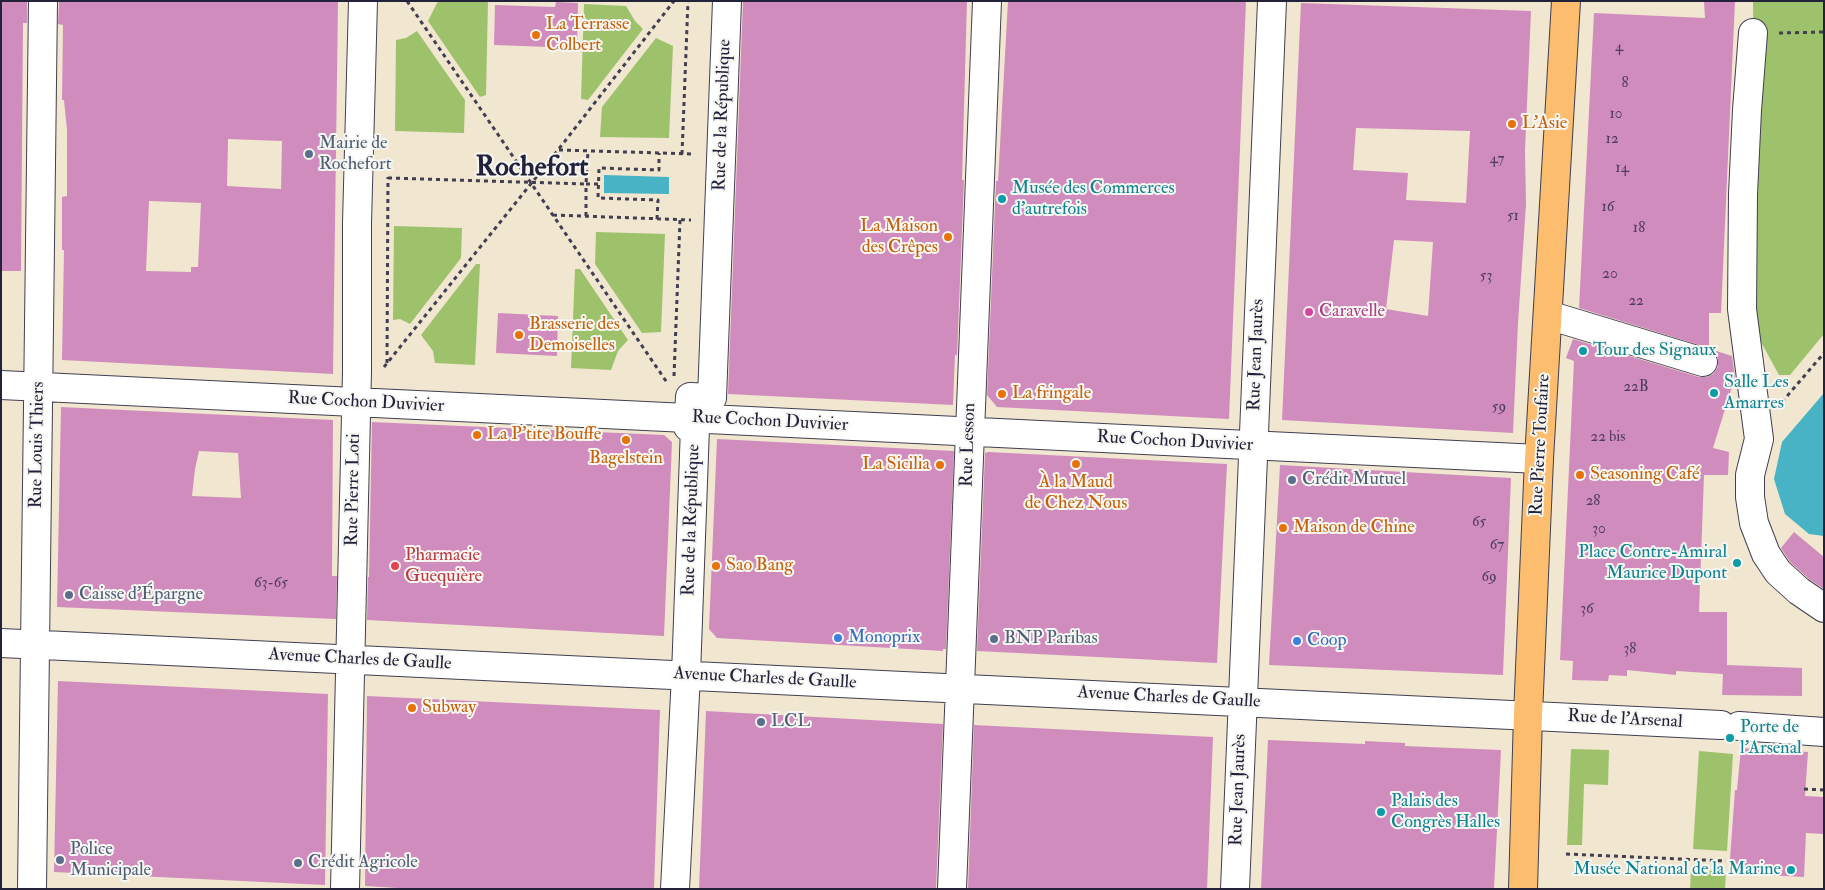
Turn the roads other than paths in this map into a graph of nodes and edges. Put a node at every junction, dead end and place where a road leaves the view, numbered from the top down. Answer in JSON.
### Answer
{"nodes":[{"id":1,"x":43,"y":1,"type":"edge"},
{"id":2,"x":362,"y":1,"type":"edge"},
{"id":3,"x":727,"y":1,"type":"edge"},
{"id":4,"x":987,"y":1,"type":"edge"},
{"id":5,"x":1272,"y":1,"type":"edge"},
{"id":6,"x":1566,"y":1,"type":"edge"},
{"id":7,"x":1753,"y":33,"type":"road end"},
{"id":8,"x":1548,"y":315,"type":"junction"},
{"id":9,"x":1703,"y":362,"type":"dead end"},
{"id":10,"x":1,"y":385,"type":"edge"},
{"id":11,"x":39,"y":387,"type":"junction"},
{"id":12,"x":356,"y":402,"type":"junction"},
{"id":13,"x":684,"y":403,"type":"junction"},
{"id":14,"x":970,"y":432,"type":"junction"},
{"id":15,"x":1253,"y":446,"type":"junction"},
{"id":16,"x":1539,"y":459,"type":"junction"},
{"id":17,"x":1824,"y":608,"type":"edge"},
{"id":18,"x":1,"y":643,"type":"edge"},
{"id":19,"x":36,"y":644,"type":"junction"},
{"id":20,"x":351,"y":659,"type":"junction"},
{"id":21,"x":686,"y":675,"type":"junction"},
{"id":22,"x":960,"y":688,"type":"junction"},
{"id":23,"x":1243,"y":702,"type":"junction"},
{"id":24,"x":1528,"y":715,"type":"junction"},
{"id":25,"x":1824,"y":732,"type":"edge"},
{"id":26,"x":32,"y":889,"type":"edge"},
{"id":27,"x":345,"y":889,"type":"edge"},
{"id":28,"x":675,"y":889,"type":"edge"},
{"id":29,"x":952,"y":889,"type":"edge"},
{"id":30,"x":1235,"y":889,"type":"edge"},
{"id":31,"x":1523,"y":889,"type":"edge"}],
"edges":[{"from":1,"to":11,"type":"street","name":"Rue Louis Thiers"},
{"from":2,"to":12,"type":"street","name":"Rue Pierre Loti"},
{"from":3,"to":13,"type":"street","name":"Rue de la République"},
{"from":4,"to":14,"type":"street","name":"Rue Lesson"},
{"from":5,"to":15,"type":"street","name":"Rue Jean Jaurès"},
{"from":6,"to":8,"type":"main road","name":"Rue Pierre Toufaire"},
{"from":7,"to":17,"type":"street"},
{"from":8,"to":9,"type":"street"},
{"from":8,"to":16,"type":"main road","name":"Rue Pierre Toufaire"},
{"from":10,"to":11,"type":"street","name":"Rue Cochon Duvivier"},
{"from":11,"to":12,"type":"street","name":"Rue Cochon Duvivier"},
{"from":11,"to":19,"type":"street","name":"Rue Louis Thiers"},
{"from":12,"to":13,"type":"street","name":"Rue Cochon Duvivier"},
{"from":12,"to":20,"type":"street","name":"Rue Pierre Loti"},
{"from":13,"to":14,"type":"street","name":"Rue Cochon Duvivier"},
{"from":13,"to":21,"type":"street","name":"Rue de la République"},
{"from":14,"to":15,"type":"street","name":"Rue Cochon Duvivier"},
{"from":14,"to":22,"type":"street","name":"Rue Lesson"},
{"from":15,"to":16,"type":"street","name":"Rue Cochon Duvivier"},
{"from":15,"to":23,"type":"street","name":"Rue Jean Jaurès"},
{"from":16,"to":24,"type":"main road","name":"Rue Pierre Toufaire"},
{"from":18,"to":19,"type":"street","name":"Avenue Charles de Gaulle"},
{"from":19,"to":20,"type":"street","name":"Avenue Charles de Gaulle"},
{"from":19,"to":26,"type":"street","name":"Rue Louis Thiers"},
{"from":20,"to":21,"type":"street","name":"Avenue Charles de Gaulle"},
{"from":20,"to":27,"type":"street","name":"Rue Pierre Loti"},
{"from":21,"to":22,"type":"street","name":"Avenue Charles de Gaulle"},
{"from":21,"to":28,"type":"street","name":"Rue de la République"},
{"from":22,"to":23,"type":"street","name":"Avenue Charles de Gaulle"},
{"from":22,"to":29,"type":"street","name":"Rue Lesson"},
{"from":23,"to":24,"type":"street","name":"Avenue Charles de Gaulle"},
{"from":23,"to":30,"type":"street","name":"Rue Jean Jaurès"},
{"from":24,"to":25,"type":"street","name":"Rue de l'Arsenal"},
{"from":24,"to":31,"type":"main road","name":"Rue Pierre Toufaire"}]}
